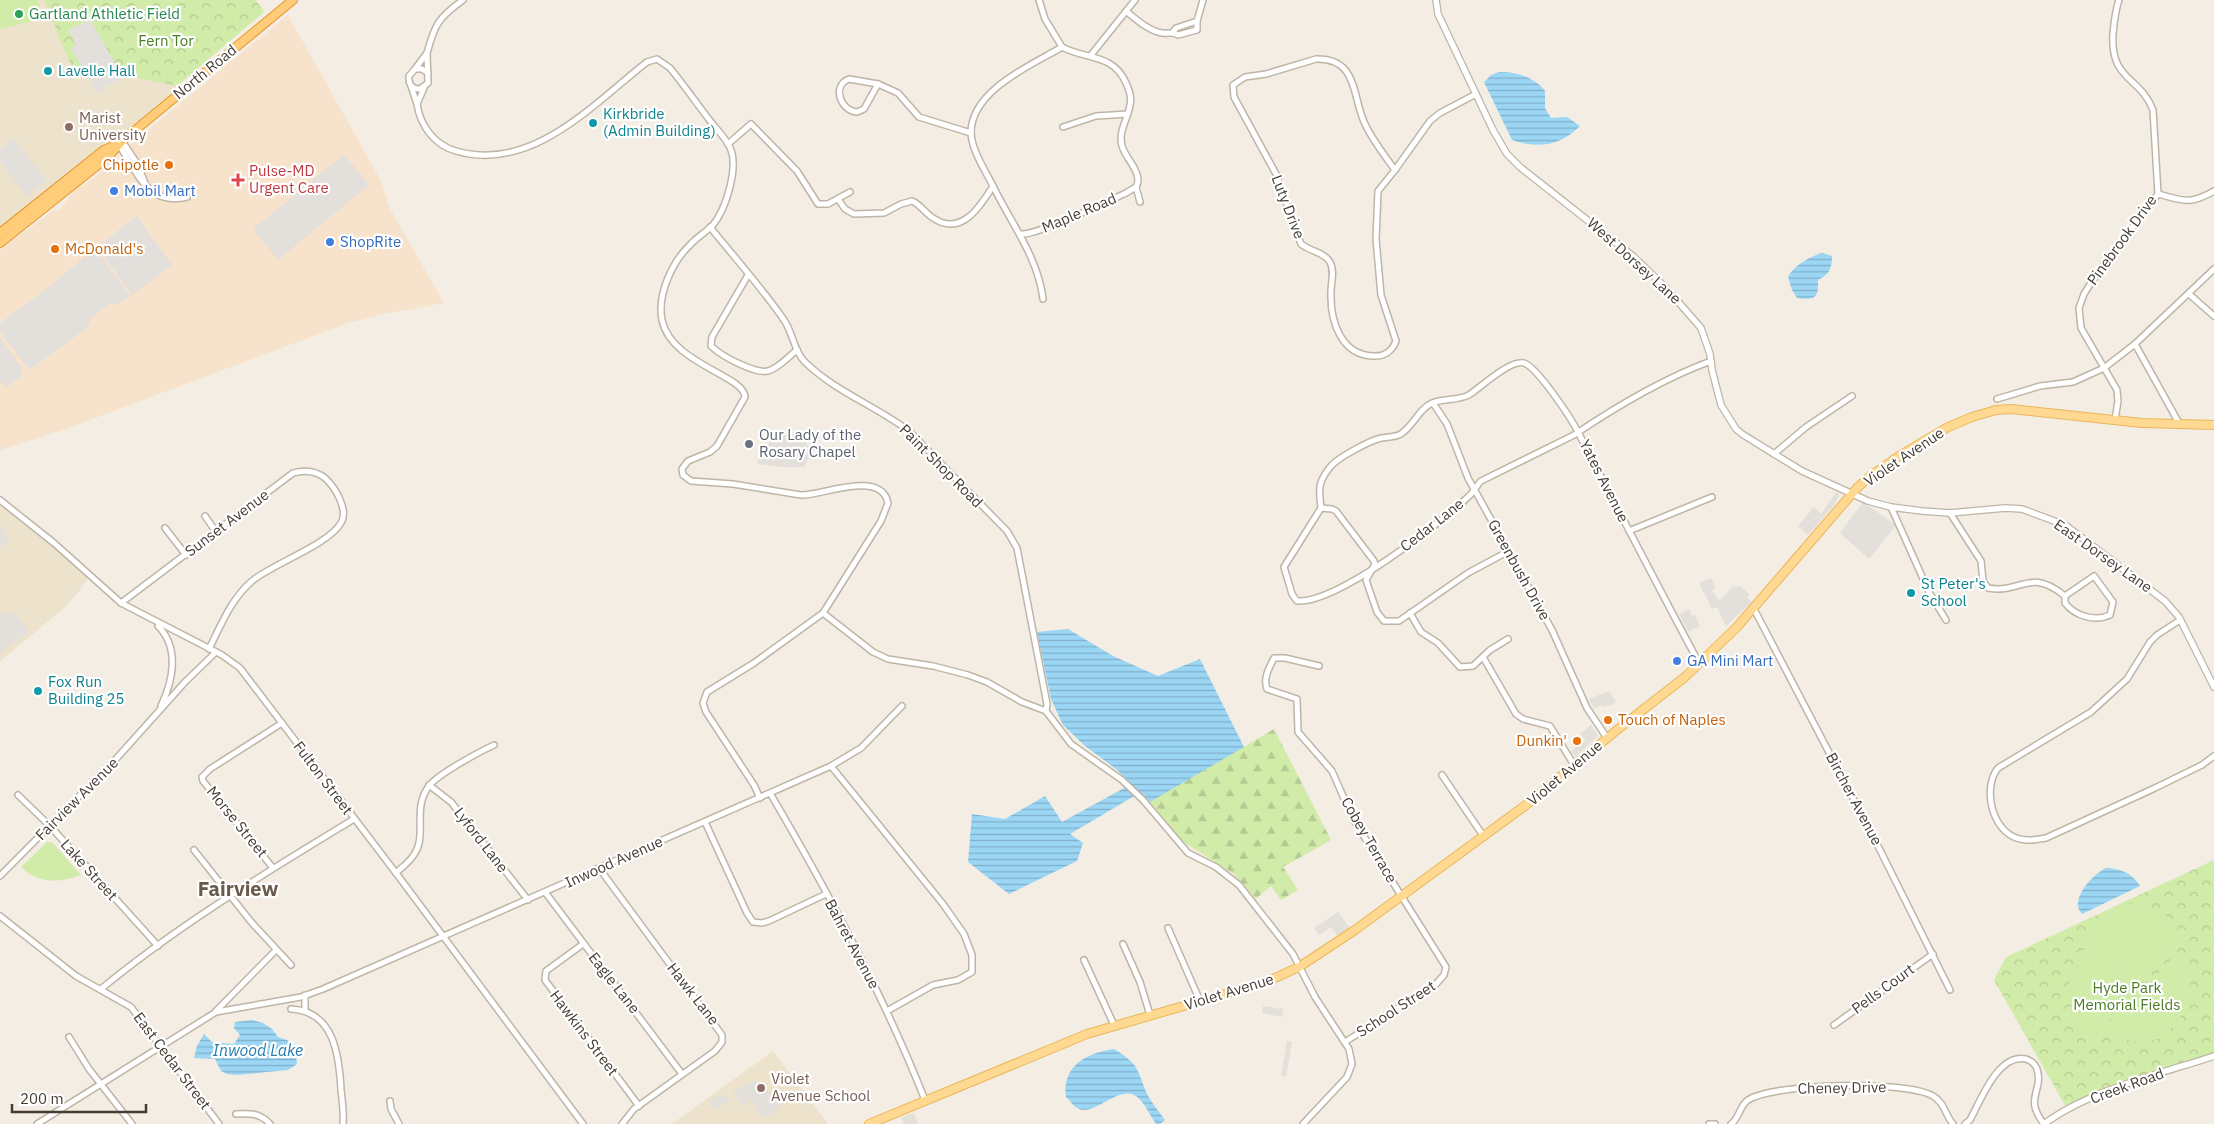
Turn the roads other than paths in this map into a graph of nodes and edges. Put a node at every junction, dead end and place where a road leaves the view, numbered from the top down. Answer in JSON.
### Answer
{"nodes":[{"id":1,"x":293,"y":0,"type":"edge"},
{"id":2,"x":463,"y":0,"type":"edge"},
{"id":3,"x":1039,"y":0,"type":"edge"},
{"id":4,"x":1135,"y":0,"type":"edge"},
{"id":5,"x":1202,"y":0,"type":"edge"},
{"id":6,"x":1436,"y":0,"type":"edge"},
{"id":7,"x":2119,"y":0,"type":"edge"},
{"id":8,"x":1127,"y":12,"type":"junction"},
{"id":9,"x":1062,"y":47,"type":"junction"},
{"id":10,"x":427,"y":53,"type":"junction"},
{"id":11,"x":1091,"y":55,"type":"junction"},
{"id":12,"x":415,"y":69,"type":"junction"},
{"id":13,"x":428,"y":73,"type":"junction"},
{"id":14,"x":878,"y":84,"type":"junction"},
{"id":15,"x":411,"y":86,"type":"junction"},
{"id":16,"x":424,"y":88,"type":"junction"},
{"id":17,"x":1476,"y":94,"type":"junction"},
{"id":18,"x":417,"y":104,"type":"junction"},
{"id":19,"x":1128,"y":114,"type":"junction"},
{"id":20,"x":1063,"y":127,"type":"dead end"},
{"id":21,"x":971,"y":132,"type":"junction"},
{"id":22,"x":120,"y":142,"type":"junction"},
{"id":23,"x":728,"y":144,"type":"junction"},
{"id":24,"x":1395,"y":170,"type":"junction"},
{"id":25,"x":993,"y":186,"type":"junction"},
{"id":26,"x":1136,"y":187,"type":"junction"},
{"id":27,"x":2214,"y":191,"type":"edge"},
{"id":28,"x":850,"y":192,"type":"dead end"},
{"id":29,"x":2158,"y":194,"type":"junction"},
{"id":30,"x":187,"y":197,"type":"dead end"},
{"id":31,"x":838,"y":199,"type":"junction"},
{"id":32,"x":1140,"y":202,"type":"dead end"},
{"id":33,"x":710,"y":227,"type":"junction"},
{"id":34,"x":0,"y":233,"type":"edge"},
{"id":35,"x":1020,"y":234,"type":"junction"},
{"id":36,"x":0,"y":243,"type":"edge"},
{"id":37,"x":2214,"y":269,"type":"edge"},
{"id":38,"x":748,"y":275,"type":"junction"},
{"id":39,"x":2189,"y":294,"type":"junction"},
{"id":40,"x":1043,"y":299,"type":"dead end"},
{"id":41,"x":2214,"y":316,"type":"edge"},
{"id":42,"x":2136,"y":344,"type":"junction"},
{"id":43,"x":797,"y":350,"type":"junction"},
{"id":44,"x":1711,"y":361,"type":"junction"},
{"id":45,"x":2104,"y":368,"type":"junction"},
{"id":46,"x":1852,"y":396,"type":"dead end"},
{"id":47,"x":1997,"y":399,"type":"dead end"},
{"id":48,"x":1432,"y":403,"type":"junction"},
{"id":49,"x":2115,"y":420,"type":"junction"},
{"id":50,"x":2180,"y":425,"type":"junction"},
{"id":51,"x":2214,"y":425,"type":"edge"},
{"id":52,"x":1578,"y":432,"type":"junction"},
{"id":53,"x":1774,"y":454,"type":"junction"},
{"id":54,"x":1474,"y":489,"type":"junction"},
{"id":55,"x":1852,"y":494,"type":"junction"},
{"id":56,"x":1712,"y":497,"type":"dead end"},
{"id":57,"x":0,"y":500,"type":"edge"},
{"id":58,"x":1890,"y":507,"type":"junction"},
{"id":59,"x":1321,"y":508,"type":"junction"},
{"id":60,"x":1950,"y":512,"type":"junction"},
{"id":61,"x":205,"y":516,"type":"dead end"},
{"id":62,"x":165,"y":528,"type":"dead end"},
{"id":63,"x":1630,"y":531,"type":"junction"},
{"id":64,"x":216,"y":532,"type":"junction"},
{"id":65,"x":1509,"y":551,"type":"junction"},
{"id":66,"x":186,"y":555,"type":"junction"},
{"id":67,"x":1369,"y":572,"type":"junction"},
{"id":68,"x":2065,"y":596,"type":"junction"},
{"id":69,"x":121,"y":603,"type":"junction"},
{"id":70,"x":1754,"y":609,"type":"junction"},
{"id":71,"x":823,"y":613,"type":"junction"},
{"id":72,"x":1410,"y":613,"type":"junction"},
{"id":73,"x":150,"y":619,"type":"junction"},
{"id":74,"x":1946,"y":620,"type":"dead end"},
{"id":75,"x":2180,"y":620,"type":"junction"},
{"id":76,"x":1508,"y":639,"type":"dead end"},
{"id":77,"x":209,"y":649,"type":"junction"},
{"id":78,"x":216,"y":652,"type":"junction"},
{"id":79,"x":1483,"y":658,"type":"junction"},
{"id":80,"x":1699,"y":664,"type":"junction"},
{"id":81,"x":1319,"y":666,"type":"dead end"},
{"id":82,"x":2214,"y":687,"type":"edge"},
{"id":83,"x":902,"y":706,"type":"dead end"},
{"id":84,"x":1046,"y":711,"type":"junction"},
{"id":85,"x":153,"y":720,"type":"junction"},
{"id":86,"x":282,"y":723,"type":"junction"},
{"id":87,"x":1607,"y":738,"type":"junction"},
{"id":88,"x":494,"y":744,"type":"dead end"},
{"id":89,"x":2214,"y":756,"type":"edge"},
{"id":90,"x":1574,"y":765,"type":"junction"},
{"id":91,"x":831,"y":766,"type":"junction"},
{"id":92,"x":1442,"y":775,"type":"dead end"},
{"id":93,"x":429,"y":785,"type":"junction"},
{"id":94,"x":770,"y":793,"type":"junction"},
{"id":95,"x":18,"y":795,"type":"dead end"},
{"id":96,"x":760,"y":798,"type":"junction"},
{"id":97,"x":354,"y":819,"type":"junction"},
{"id":98,"x":705,"y":822,"type":"junction"},
{"id":99,"x":50,"y":826,"type":"junction"},
{"id":100,"x":1484,"y":837,"type":"junction"},
{"id":101,"x":194,"y":850,"type":"dead end"},
{"id":102,"x":273,"y":868,"type":"junction"},
{"id":103,"x":598,"y":868,"type":"junction"},
{"id":104,"x":396,"y":873,"type":"junction"},
{"id":105,"x":0,"y":876,"type":"edge"},
{"id":106,"x":546,"y":892,"type":"junction"},
{"id":107,"x":230,"y":894,"type":"junction"},
{"id":108,"x":826,"y":894,"type":"junction"},
{"id":109,"x":1401,"y":896,"type":"junction"},
{"id":110,"x":528,"y":900,"type":"junction"},
{"id":111,"x":0,"y":916,"type":"edge"},
{"id":112,"x":1168,"y":928,"type":"dead end"},
{"id":113,"x":443,"y":938,"type":"junction"},
{"id":114,"x":583,"y":944,"type":"junction"},
{"id":115,"x":1123,"y":944,"type":"dead end"},
{"id":116,"x":158,"y":946,"type":"junction"},
{"id":117,"x":276,"y":950,"type":"junction"},
{"id":118,"x":1933,"y":954,"type":"junction"},
{"id":119,"x":1084,"y":960,"type":"dead end"},
{"id":120,"x":291,"y":965,"type":"dead end"},
{"id":121,"x":1299,"y":967,"type":"junction"},
{"id":122,"x":101,"y":989,"type":"junction"},
{"id":123,"x":1950,"y":990,"type":"dead end"},
{"id":124,"x":305,"y":995,"type":"junction"},
{"id":125,"x":1200,"y":1001,"type":"junction"},
{"id":126,"x":291,"y":1009,"type":"dead end"},
{"id":127,"x":305,"y":1010,"type":"junction"},
{"id":128,"x":887,"y":1011,"type":"junction"},
{"id":129,"x":216,"y":1012,"type":"junction"},
{"id":130,"x":1150,"y":1014,"type":"junction"},
{"id":131,"x":1114,"y":1025,"type":"junction"},
{"id":132,"x":1834,"y":1025,"type":"dead end"},
{"id":133,"x":69,"y":1037,"type":"dead end"},
{"id":134,"x":1345,"y":1042,"type":"junction"},
{"id":135,"x":160,"y":1045,"type":"junction"},
{"id":136,"x":2214,"y":1056,"type":"edge"},
{"id":137,"x":682,"y":1074,"type":"junction"},
{"id":138,"x":101,"y":1084,"type":"junction"},
{"id":139,"x":925,"y":1100,"type":"junction"},
{"id":140,"x":390,"y":1101,"type":"dead end"},
{"id":141,"x":639,"y":1106,"type":"junction"},
{"id":142,"x":236,"y":1114,"type":"dead end"},
{"id":143,"x":37,"y":1124,"type":"edge"},
{"id":144,"x":132,"y":1124,"type":"edge"},
{"id":145,"x":219,"y":1124,"type":"edge"},
{"id":146,"x":270,"y":1124,"type":"edge"},
{"id":147,"x":343,"y":1124,"type":"edge"},
{"id":148,"x":399,"y":1124,"type":"edge"},
{"id":149,"x":583,"y":1124,"type":"edge"},
{"id":150,"x":622,"y":1124,"type":"edge"},
{"id":151,"x":869,"y":1124,"type":"edge"},
{"id":152,"x":1303,"y":1124,"type":"edge"},
{"id":153,"x":1709,"y":1124,"type":"edge"},
{"id":154,"x":1715,"y":1124,"type":"edge"},
{"id":155,"x":1730,"y":1124,"type":"edge"},
{"id":156,"x":1953,"y":1124,"type":"edge"},
{"id":157,"x":1965,"y":1124,"type":"edge"},
{"id":158,"x":2044,"y":1124,"type":"edge"}],
"edges":[{"from":1,"to":22,"type":"highway","name":"North Road"},
{"from":2,"to":10,"type":"street"},
{"from":3,"to":9,"type":"street"},
{"from":4,"to":8,"type":"street"},
{"from":5,"to":8,"type":"street"},
{"from":6,"to":17,"type":"street","name":"West Dorsey Lane"},
{"from":7,"to":29,"type":"street","name":"Pinebrook Drive"},
{"from":8,"to":11,"type":"street"},
{"from":9,"to":11,"type":"street"},
{"from":9,"to":21,"type":"street"},
{"from":10,"to":12,"type":"street"},
{"from":10,"to":13,"type":"street"},
{"from":11,"to":19,"type":"street"},
{"from":12,"to":13,"type":"street"},
{"from":12,"to":15,"type":"street"},
{"from":13,"to":16,"type":"street"},
{"from":14,"to":14,"type":"street"},
{"from":14,"to":21,"type":"street"},
{"from":15,"to":16,"type":"street"},
{"from":15,"to":18,"type":"street"},
{"from":16,"to":18,"type":"street"},
{"from":17,"to":24,"type":"street","name":"Luty Drive"},
{"from":17,"to":44,"type":"street","name":"West Dorsey Lane"},
{"from":18,"to":23,"type":"street"},
{"from":19,"to":20,"type":"street"},
{"from":19,"to":26,"type":"street"},
{"from":21,"to":25,"type":"street"},
{"from":22,"to":30,"type":"street"},
{"from":22,"to":34,"type":"highway","name":"North Road"},
{"from":22,"to":36,"type":"highway","name":"North Road"},
{"from":23,"to":31,"type":"street"},
{"from":23,"to":33,"type":"street"},
{"from":24,"to":24,"type":"street","name":"Luty Drive"},
{"from":25,"to":31,"type":"street"},
{"from":25,"to":35,"type":"street"},
{"from":26,"to":32,"type":"street"},
{"from":26,"to":35,"type":"street","name":"Maple Road"},
{"from":27,"to":29,"type":"street"},
{"from":28,"to":31,"type":"street"},
{"from":29,"to":45,"type":"street","name":"Pinebrook Drive"},
{"from":33,"to":38,"type":"street","name":"Paint Shop Road"},
{"from":33,"to":71,"type":"street"},
{"from":35,"to":40,"type":"street"},
{"from":37,"to":39,"type":"street"},
{"from":38,"to":43,"type":"street","name":"Paint Shop Road"},
{"from":38,"to":43,"type":"street"},
{"from":39,"to":41,"type":"street"},
{"from":39,"to":42,"type":"street"},
{"from":42,"to":45,"type":"street"},
{"from":42,"to":50,"type":"street"},
{"from":43,"to":84,"type":"street","name":"Paint Shop Road"},
{"from":44,"to":52,"type":"street","name":"Yates Avenue"},
{"from":44,"to":53,"type":"street","name":"West Dorsey Lane"},
{"from":45,"to":47,"type":"street"},
{"from":45,"to":49,"type":"street","name":"Pinebrook Drive"},
{"from":46,"to":53,"type":"street"},
{"from":48,"to":52,"type":"street"},
{"from":48,"to":54,"type":"street","name":"Greenbush Drive"},
{"from":48,"to":59,"type":"street"},
{"from":49,"to":50,"type":"main road","name":"Violet Avenue"},
{"from":49,"to":55,"type":"main road","name":"Violet Avenue"},
{"from":50,"to":51,"type":"main road","name":"Violet Avenue"},
{"from":52,"to":54,"type":"street","name":"Cedar Lane"},
{"from":52,"to":63,"type":"street","name":"Yates Avenue"},
{"from":53,"to":55,"type":"street","name":"West Dorsey Lane"},
{"from":54,"to":65,"type":"street","name":"Greenbush Drive"},
{"from":54,"to":67,"type":"street","name":"Cedar Lane"},
{"from":55,"to":58,"type":"street","name":"East Dorsey Lane"},
{"from":55,"to":70,"type":"main road","name":"Violet Avenue"},
{"from":56,"to":63,"type":"street"},
{"from":57,"to":69,"type":"street","name":"Fulton Street"},
{"from":58,"to":60,"type":"street","name":"East Dorsey Lane"},
{"from":58,"to":74,"type":"street"},
{"from":59,"to":67,"type":"street"},
{"from":59,"to":67,"type":"street","name":"Cedar Lane"},
{"from":60,"to":68,"type":"street"},
{"from":60,"to":75,"type":"street","name":"East Dorsey Lane"},
{"from":61,"to":64,"type":"street"},
{"from":62,"to":66,"type":"street"},
{"from":63,"to":80,"type":"street","name":"Yates Avenue"},
{"from":64,"to":66,"type":"street","name":"Sunset Avenue"},
{"from":64,"to":77,"type":"street","name":"Sunset Avenue"},
{"from":65,"to":72,"type":"street"},
{"from":65,"to":87,"type":"street","name":"Greenbush Drive"},
{"from":66,"to":69,"type":"street","name":"Sunset Avenue"},
{"from":67,"to":72,"type":"street"},
{"from":68,"to":68,"type":"street"},
{"from":69,"to":73,"type":"street","name":"Fulton Street"},
{"from":70,"to":80,"type":"main road","name":"Violet Avenue"},
{"from":70,"to":118,"type":"street","name":"Bircher Avenue"},
{"from":71,"to":84,"type":"street"},
{"from":71,"to":96,"type":"street"},
{"from":72,"to":79,"type":"street"},
{"from":73,"to":77,"type":"street","name":"Fulton Street"},
{"from":73,"to":85,"type":"street","name":"Fairview Avenue"},
{"from":75,"to":82,"type":"street","name":"East Dorsey Lane"},
{"from":75,"to":89,"type":"street"},
{"from":76,"to":79,"type":"street"},
{"from":77,"to":78,"type":"street","name":"Fulton Street"},
{"from":78,"to":85,"type":"street","name":"Fairview Avenue"},
{"from":78,"to":86,"type":"street","name":"Fulton Street"},
{"from":79,"to":90,"type":"street"},
{"from":80,"to":87,"type":"main road","name":"Violet Avenue"},
{"from":81,"to":109,"type":"street","name":"Cobey Terrace"},
{"from":83,"to":91,"type":"street","name":"Inwood Avenue"},
{"from":84,"to":121,"type":"street"},
{"from":85,"to":99,"type":"street","name":"Fairview Avenue"},
{"from":86,"to":97,"type":"street","name":"Fulton Street"},
{"from":86,"to":102,"type":"street","name":"Morse Street"},
{"from":87,"to":90,"type":"main road","name":"Violet Avenue"},
{"from":88,"to":93,"type":"street"},
{"from":90,"to":100,"type":"main road","name":"Violet Avenue"},
{"from":91,"to":94,"type":"street","name":"Inwood Avenue"},
{"from":91,"to":128,"type":"street"},
{"from":92,"to":100,"type":"street"},
{"from":93,"to":104,"type":"street"},
{"from":93,"to":110,"type":"street","name":"Lyford Lane"},
{"from":94,"to":96,"type":"street","name":"Inwood Avenue"},
{"from":94,"to":108,"type":"street","name":"Bahret Avenue"},
{"from":95,"to":99,"type":"street","name":"Lake Street"},
{"from":96,"to":98,"type":"street","name":"Inwood Avenue"},
{"from":97,"to":102,"type":"street"},
{"from":97,"to":104,"type":"street","name":"Fulton Street"},
{"from":98,"to":103,"type":"street","name":"Inwood Avenue"},
{"from":98,"to":108,"type":"street"},
{"from":99,"to":105,"type":"street","name":"Fairview Avenue"},
{"from":99,"to":116,"type":"street","name":"Lake Street"},
{"from":100,"to":109,"type":"main road","name":"Violet Avenue"},
{"from":101,"to":107,"type":"street"},
{"from":102,"to":107,"type":"street"},
{"from":103,"to":106,"type":"street","name":"Inwood Avenue"},
{"from":103,"to":137,"type":"street","name":"Hawk Lane"},
{"from":104,"to":113,"type":"street","name":"Fulton Street"},
{"from":106,"to":110,"type":"street","name":"Inwood Avenue"},
{"from":106,"to":114,"type":"street","name":"Eagle Lane"},
{"from":107,"to":116,"type":"street"},
{"from":107,"to":117,"type":"street"},
{"from":108,"to":128,"type":"street","name":"Bahret Avenue"},
{"from":109,"to":121,"type":"main road","name":"Violet Avenue"},
{"from":109,"to":134,"type":"street","name":"School Street"},
{"from":110,"to":113,"type":"street","name":"Inwood Avenue"},
{"from":111,"to":122,"type":"street","name":"East Cedar Street"},
{"from":112,"to":125,"type":"street"},
{"from":113,"to":124,"type":"street","name":"Inwood Avenue"},
{"from":113,"to":149,"type":"street","name":"Fulton Street"},
{"from":114,"to":137,"type":"street","name":"Eagle Lane"},
{"from":114,"to":141,"type":"street","name":"Hawkins Street"},
{"from":115,"to":130,"type":"street"},
{"from":116,"to":122,"type":"street"},
{"from":117,"to":120,"type":"street"},
{"from":117,"to":129,"type":"street"},
{"from":118,"to":123,"type":"street","name":"Bircher Avenue"},
{"from":118,"to":132,"type":"street","name":"Pells Court"},
{"from":119,"to":131,"type":"street"},
{"from":121,"to":125,"type":"main road","name":"Violet Avenue"},
{"from":121,"to":134,"type":"street"},
{"from":122,"to":135,"type":"street","name":"East Cedar Street"},
{"from":124,"to":127,"type":"street"},
{"from":124,"to":129,"type":"street","name":"Inwood Avenue"},
{"from":125,"to":130,"type":"main road","name":"Violet Avenue"},
{"from":126,"to":127,"type":"street"},
{"from":127,"to":147,"type":"street"},
{"from":128,"to":139,"type":"street","name":"Bahret Avenue"},
{"from":129,"to":135,"type":"street"},
{"from":130,"to":131,"type":"main road","name":"Violet Avenue"},
{"from":131,"to":139,"type":"main road","name":"Violet Avenue"},
{"from":133,"to":138,"type":"street"},
{"from":134,"to":152,"type":"street"},
{"from":135,"to":138,"type":"street"},
{"from":135,"to":145,"type":"street","name":"East Cedar Street"},
{"from":136,"to":158,"type":"street","name":"Creek Road"},
{"from":137,"to":141,"type":"street","name":"Hawk Lane"},
{"from":138,"to":143,"type":"street"},
{"from":138,"to":144,"type":"street"},
{"from":139,"to":151,"type":"main road","name":"Violet Avenue"},
{"from":140,"to":148,"type":"street"},
{"from":141,"to":150,"type":"street","name":"Hawk Lane"},
{"from":142,"to":146,"type":"street"},
{"from":153,"to":154,"type":"street"},
{"from":155,"to":156,"type":"street","name":"Cheney Drive"},
{"from":157,"to":158,"type":"street"}]}
